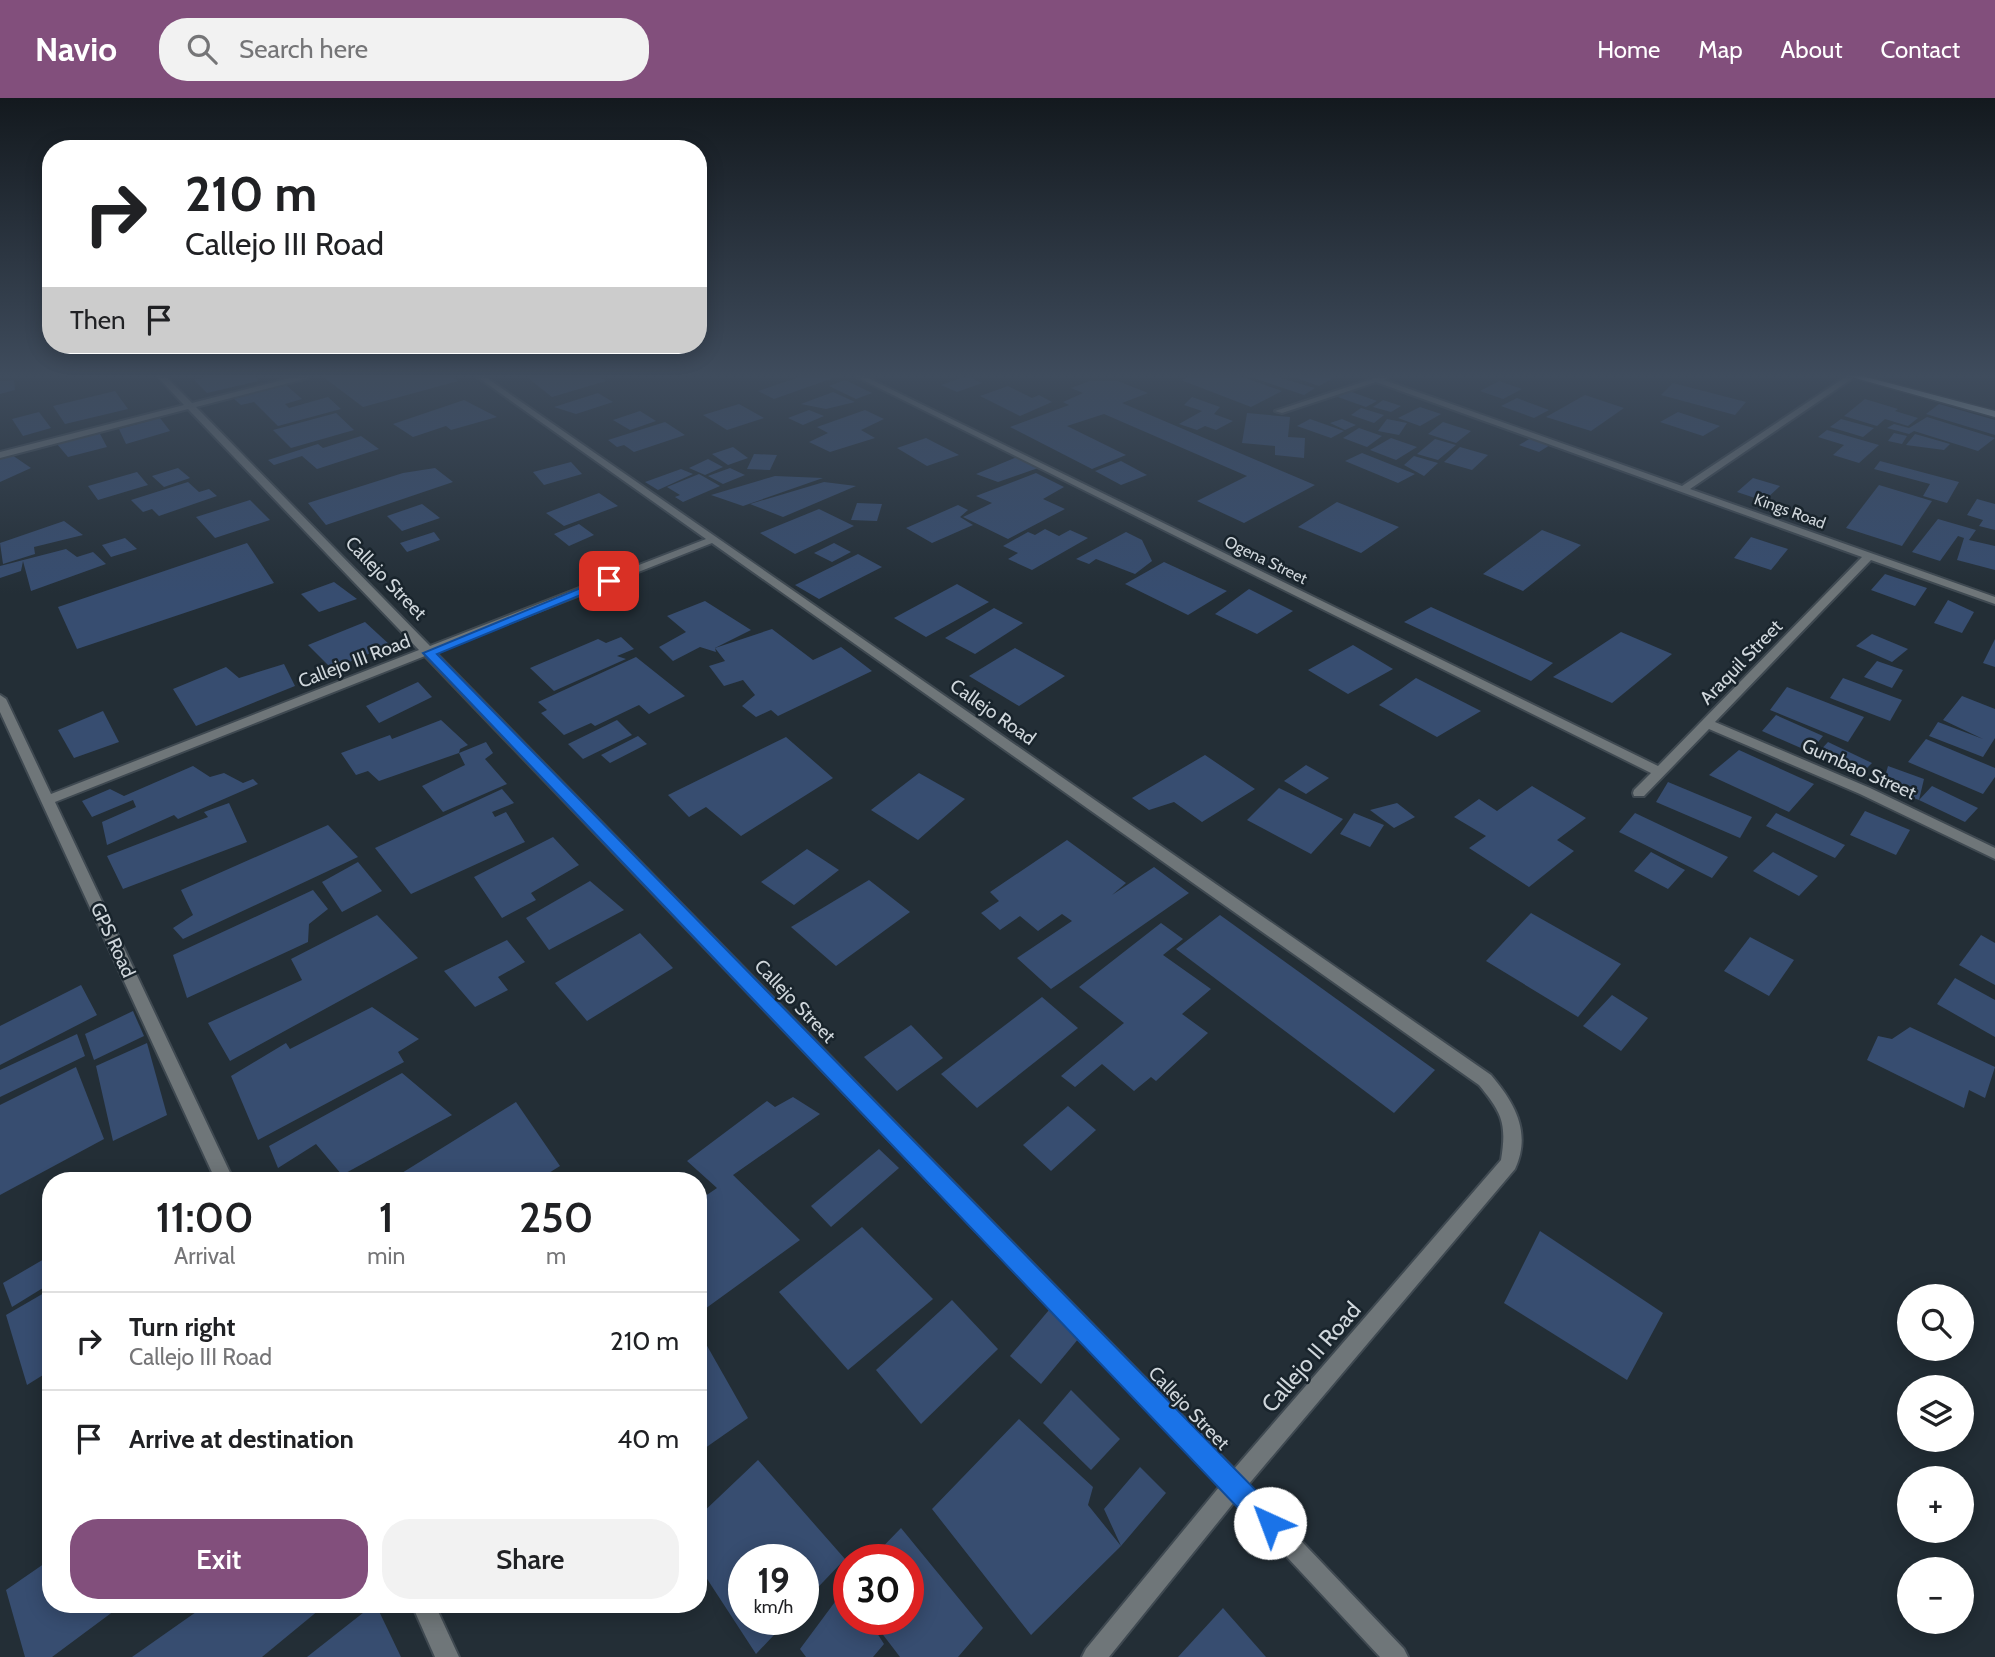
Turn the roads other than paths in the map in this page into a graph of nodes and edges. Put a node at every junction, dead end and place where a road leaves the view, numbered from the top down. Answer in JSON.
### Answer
{"nodes":[{"id":1,"x":20,"y":449,"type":"edge"},
{"id":2,"x":232,"y":449,"type":"edge"},
{"id":3,"x":583,"y":449,"type":"edge"},
{"id":4,"x":1006,"y":449,"type":"edge"},
{"id":5,"x":1574,"y":449,"type":"edge"},
{"id":6,"x":1744,"y":449,"type":"edge"},
{"id":7,"x":0,"y":454,"type":"edge"},
{"id":8,"x":1683,"y":489,"type":"junction"},
{"id":9,"x":712,"y":540,"type":"junction"},
{"id":10,"x":1869,"y":555,"type":"junction"},
{"id":11,"x":1995,"y":601,"type":"edge"},
{"id":12,"x":429,"y":653,"type":"junction"},
{"id":13,"x":0,"y":699,"type":"edge"},
{"id":14,"x":1706,"y":723,"type":"junction"},
{"id":15,"x":1659,"y":772,"type":"junction"},
{"id":16,"x":1639,"y":793,"type":"dead end"},
{"id":17,"x":47,"y":800,"type":"junction"},
{"id":18,"x":1995,"y":855,"type":"edge"},
{"id":19,"x":1485,"y":1080,"type":"joint"},
{"id":20,"x":221,"y":1172,"type":"edge"},
{"id":21,"x":1234,"y":1485,"type":"junction"},
{"id":22,"x":427,"y":1613,"type":"edge"},
{"id":23,"x":447,"y":1657,"type":"edge"},
{"id":24,"x":1094,"y":1657,"type":"edge"},
{"id":25,"x":1396,"y":1657,"type":"edge"}],
"edges":[{"from":1,"to":7,"type":"street"},
{"from":2,"to":12,"type":"street","name":"Callejo Street"},
{"from":3,"to":9,"type":"street","name":"Callejo Road"},
{"from":4,"to":15,"type":"street","name":"Ogena Street"},
{"from":5,"to":8,"type":"street","name":"Kings Road"},
{"from":6,"to":8,"type":"street"},
{"from":8,"to":10,"type":"street","name":"Kings Road"},
{"from":9,"to":12,"type":"street","name":"Callejo III Road"},
{"from":9,"to":19,"type":"street","name":"Callejo Road"},
{"from":10,"to":11,"type":"street","name":"Kings Road"},
{"from":10,"to":14,"type":"street","name":"Araquil Street"},
{"from":12,"to":17,"type":"street","name":"Callejo III Road"},
{"from":12,"to":21,"type":"street","name":"Callejo Street"},
{"from":13,"to":17,"type":"street","name":"GPS Road"},
{"from":14,"to":15,"type":"street","name":"Araquil Street"},
{"from":14,"to":18,"type":"street","name":"Gumbao Street"},
{"from":15,"to":16,"type":"street","name":"Araquil Street"},
{"from":17,"to":20,"type":"street","name":"GPS Road"},
{"from":19,"to":21,"type":"street","name":"Callejo II Road"},
{"from":21,"to":24,"type":"street","name":"Callejo II Road"},
{"from":21,"to":25,"type":"street","name":"Callejo Street"},
{"from":22,"to":23,"type":"street"}]}
